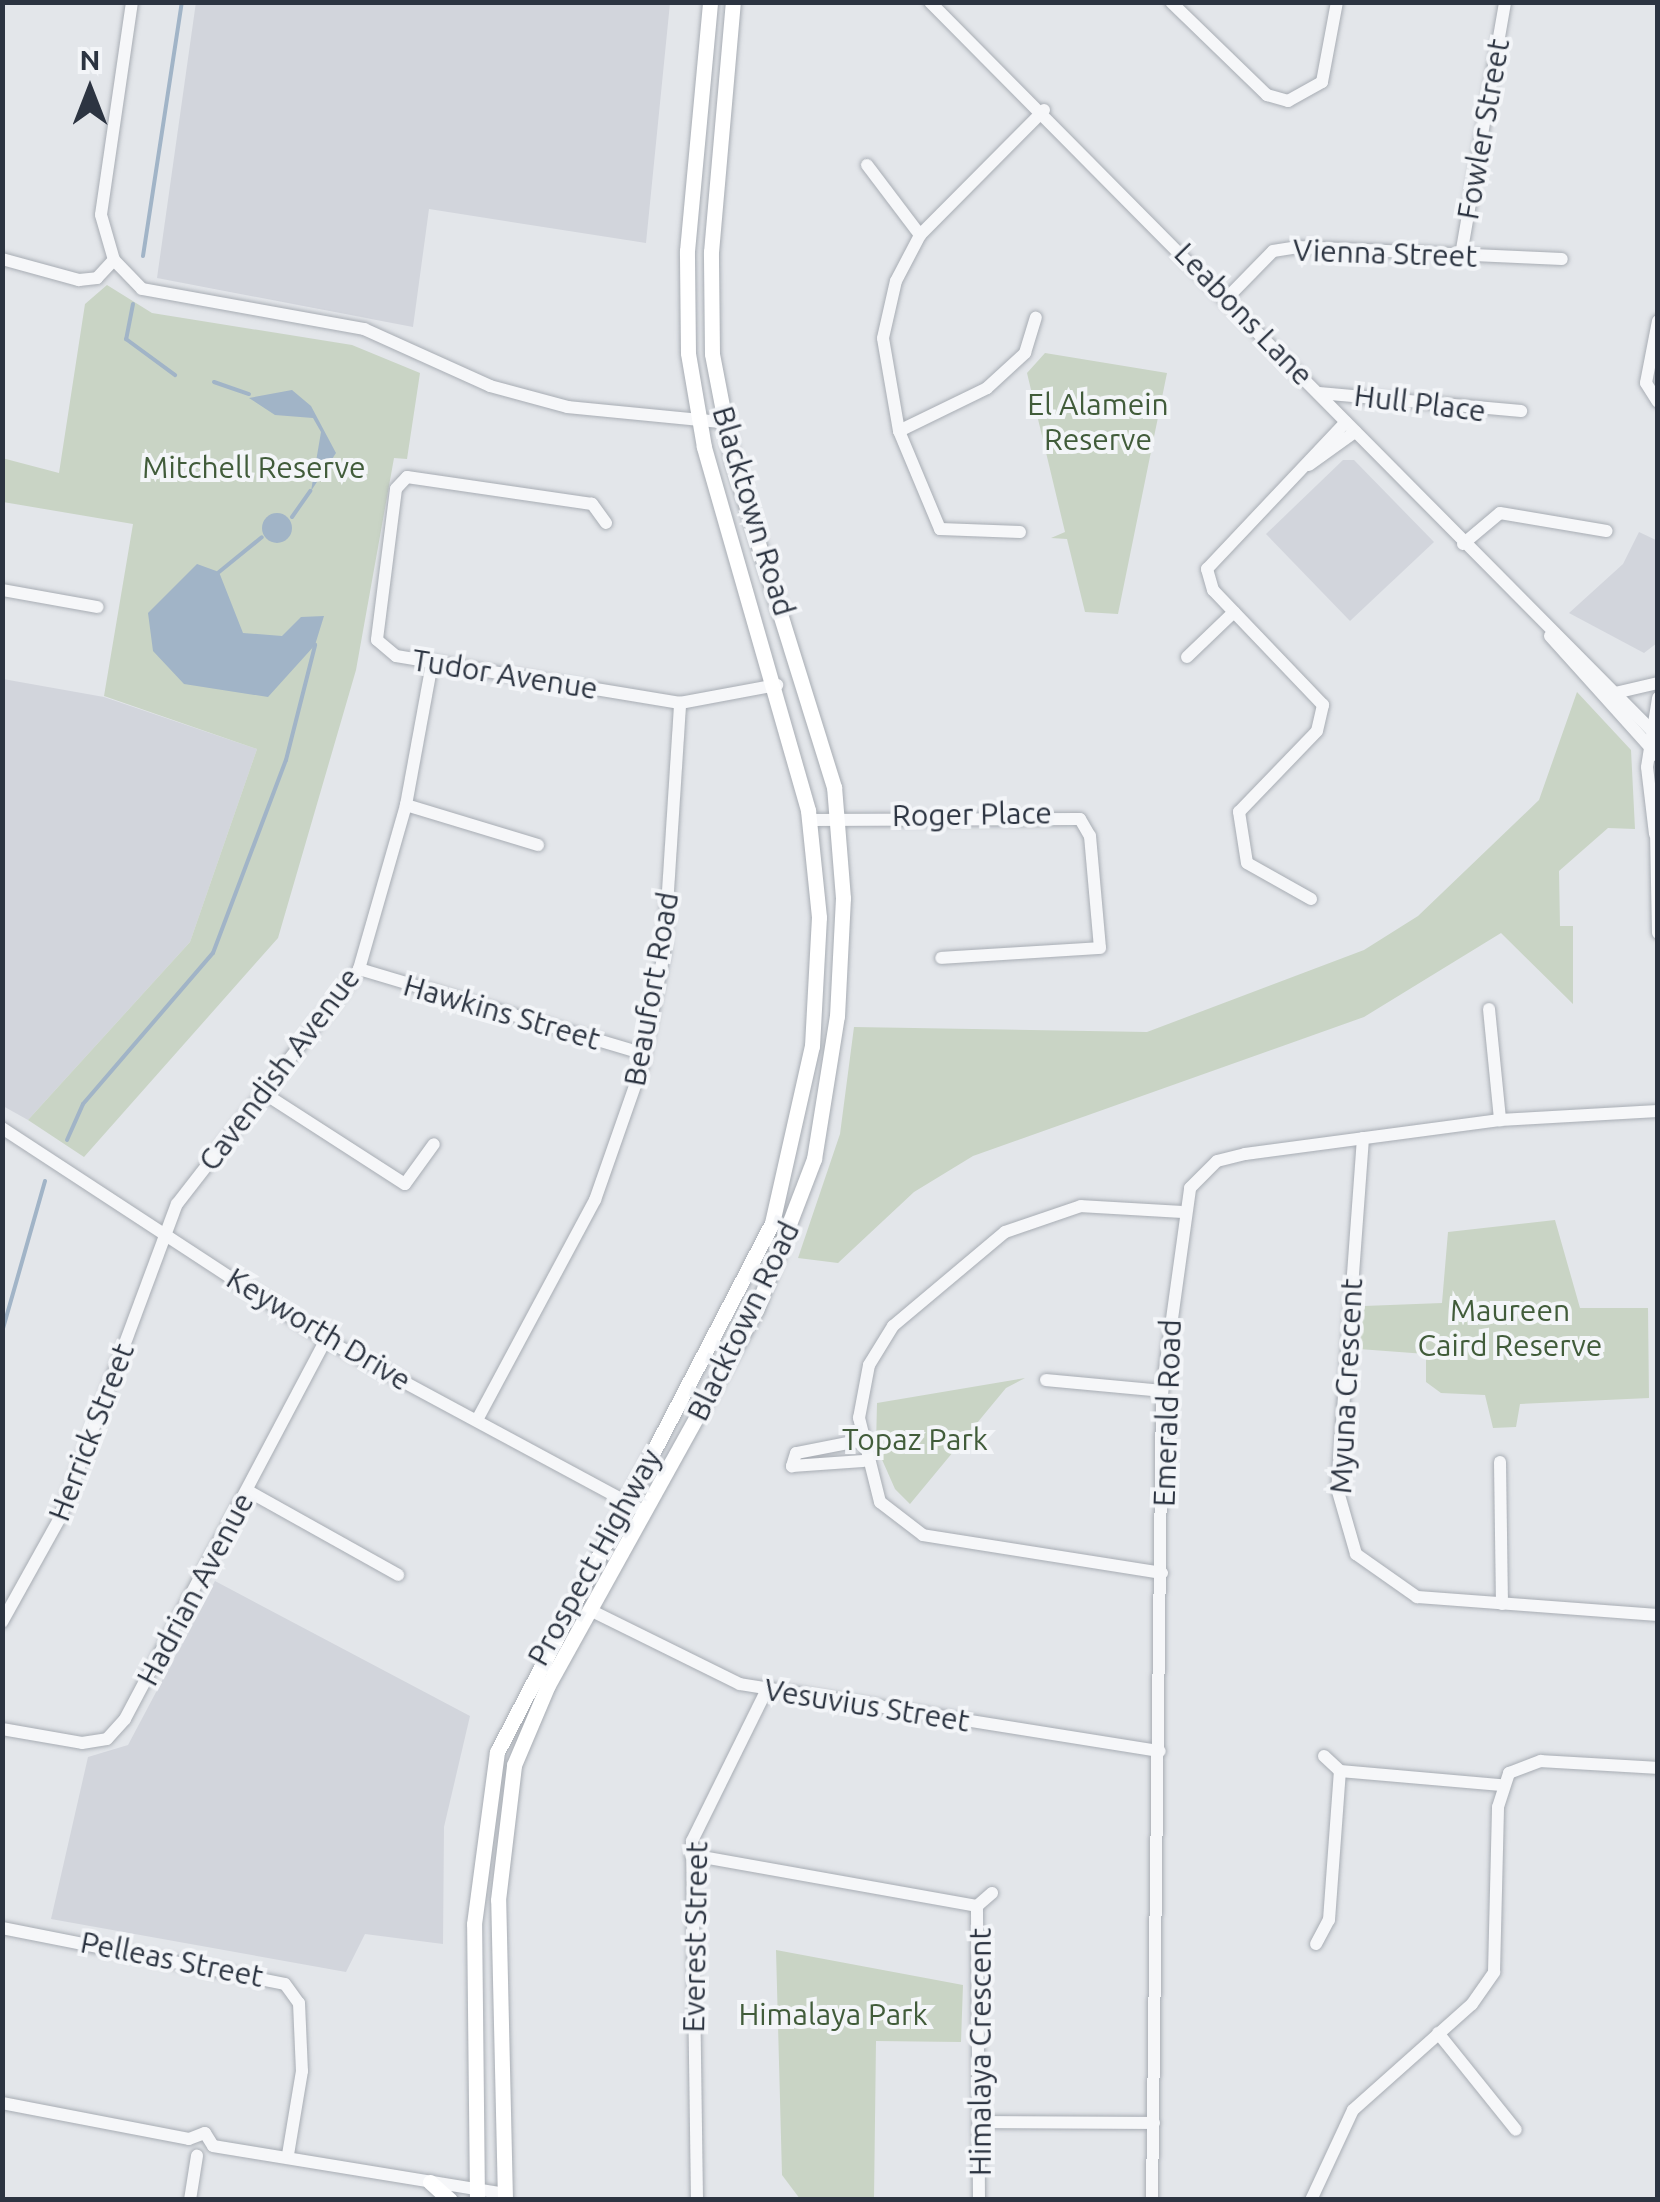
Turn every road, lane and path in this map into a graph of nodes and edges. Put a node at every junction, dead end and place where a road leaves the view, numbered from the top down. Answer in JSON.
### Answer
{"nodes":[{"id":1,"x":132,"y":2,"type":"edge"},
{"id":2,"x":710,"y":2,"type":"edge"},
{"id":3,"x":733,"y":2,"type":"edge"},
{"id":4,"x":930,"y":2,"type":"edge"},
{"id":5,"x":1170,"y":2,"type":"edge"},
{"id":6,"x":1337,"y":2,"type":"edge"},
{"id":7,"x":1506,"y":2,"type":"edge"},
{"id":8,"x":1044,"y":110,"type":"junction"},
{"id":9,"x":867,"y":165,"type":"dead end"},
{"id":10,"x":920,"y":235,"type":"junction"},
{"id":11,"x":1461,"y":255,"type":"junction"},
{"id":12,"x":2,"y":259,"type":"edge"},
{"id":13,"x":1562,"y":259,"type":"dead end"},
{"id":14,"x":114,"y":260,"type":"junction"},
{"id":15,"x":1228,"y":297,"type":"junction"},
{"id":16,"x":1036,"y":318,"type":"dead end"},
{"id":17,"x":1658,"y":321,"type":"edge"},
{"id":18,"x":1320,"y":393,"type":"junction"},
{"id":19,"x":1658,"y":402,"type":"edge"},
{"id":20,"x":1521,"y":411,"type":"dead end"},
{"id":21,"x":722,"y":422,"type":"junction"},
{"id":22,"x":700,"y":423,"type":"junction"},
{"id":23,"x":1350,"y":427,"type":"junction"},
{"id":24,"x":899,"y":431,"type":"junction"},
{"id":25,"x":606,"y":523,"type":"dead end"},
{"id":26,"x":730,"y":530,"type":"joint"},
{"id":27,"x":1606,"y":531,"type":"dead end"},
{"id":28,"x":1020,"y":532,"type":"dead end"},
{"id":29,"x":1463,"y":544,"type":"junction"},
{"id":30,"x":2,"y":590,"type":"edge"},
{"id":31,"x":97,"y":606,"type":"dead end"},
{"id":32,"x":1234,"y":612,"type":"junction"},
{"id":33,"x":1549,"y":634,"type":"junction"},
{"id":34,"x":1187,"y":657,"type":"dead end"},
{"id":35,"x":432,"y":662,"type":"junction"},
{"id":36,"x":1658,"y":682,"type":"edge"},
{"id":37,"x":777,"y":685,"type":"junction"},
{"id":38,"x":1614,"y":693,"type":"junction"},
{"id":39,"x":1658,"y":698,"type":"edge"},
{"id":40,"x":680,"y":703,"type":"junction"},
{"id":41,"x":1653,"y":742,"type":"edge"},
{"id":42,"x":406,"y":806,"type":"junction"},
{"id":43,"x":839,"y":817,"type":"junction"},
{"id":44,"x":809,"y":820,"type":"junction"},
{"id":45,"x":1656,"y":828,"type":"edge"},
{"id":46,"x":538,"y":844,"type":"dead end"},
{"id":47,"x":1311,"y":899,"type":"dead end"},
{"id":48,"x":1658,"y":932,"type":"edge"},
{"id":49,"x":941,"y":958,"type":"dead end"},
{"id":50,"x":358,"y":970,"type":"junction"},
{"id":51,"x":1488,"y":1009,"type":"dead end"},
{"id":52,"x":645,"y":1054,"type":"junction"},
{"id":53,"x":262,"y":1092,"type":"junction"},
{"id":54,"x":1658,"y":1111,"type":"edge"},
{"id":55,"x":1500,"y":1120,"type":"junction"},
{"id":56,"x":2,"y":1128,"type":"edge"},
{"id":57,"x":1363,"y":1138,"type":"junction"},
{"id":58,"x":434,"y":1144,"type":"dead end"},
{"id":59,"x":1181,"y":1212,"type":"junction"},
{"id":60,"x":164,"y":1234,"type":"junction"},
{"id":61,"x":326,"y":1340,"type":"junction"},
{"id":62,"x":1046,"y":1380,"type":"dead end"},
{"id":63,"x":1162,"y":1391,"type":"junction"},
{"id":64,"x":476,"y":1420,"type":"junction"},
{"id":65,"x":858,"y":1441,"type":"junction"},
{"id":66,"x":863,"y":1461,"type":"junction"},
{"id":67,"x":1500,"y":1462,"type":"dead end"},
{"id":68,"x":248,"y":1490,"type":"junction"},
{"id":69,"x":626,"y":1500,"type":"junction"},
{"id":70,"x":646,"y":1512,"type":"junction"},
{"id":71,"x":1162,"y":1573,"type":"junction"},
{"id":72,"x":398,"y":1575,"type":"dead end"},
{"id":73,"x":1502,"y":1604,"type":"junction"},
{"id":74,"x":590,"y":1610,"type":"junction"},
{"id":75,"x":1658,"y":1615,"type":"edge"},
{"id":76,"x":2,"y":1622,"type":"edge"},
{"id":77,"x":766,"y":1690,"type":"junction"},
{"id":78,"x":2,"y":1729,"type":"edge"},
{"id":79,"x":1160,"y":1751,"type":"junction"},
{"id":80,"x":1324,"y":1756,"type":"dead end"},
{"id":81,"x":1658,"y":1768,"type":"edge"},
{"id":82,"x":1340,"y":1771,"type":"junction"},
{"id":83,"x":1501,"y":1786,"type":"junction"},
{"id":84,"x":691,"y":1856,"type":"junction"},
{"id":85,"x":992,"y":1893,"type":"dead end"},
{"id":86,"x":977,"y":1906,"type":"junction"},
{"id":87,"x":2,"y":1928,"type":"edge"},
{"id":88,"x":1316,"y":1944,"type":"dead end"},
{"id":89,"x":1438,"y":2032,"type":"junction"},
{"id":90,"x":2,"y":2103,"type":"edge"},
{"id":91,"x":980,"y":2122,"type":"junction"},
{"id":92,"x":1154,"y":2124,"type":"junction"},
{"id":93,"x":1516,"y":2130,"type":"dead end"},
{"id":94,"x":189,"y":2139,"type":"junction"},
{"id":95,"x":213,"y":2146,"type":"junction"},
{"id":96,"x":288,"y":2155,"type":"junction"},
{"id":97,"x":198,"y":2156,"type":"junction"},
{"id":98,"x":430,"y":2182,"type":"junction"},
{"id":99,"x":477,"y":2195,"type":"edge"},
{"id":100,"x":505,"y":2197,"type":"edge"},
{"id":101,"x":190,"y":2200,"type":"edge"},
{"id":102,"x":450,"y":2200,"type":"edge"},
{"id":103,"x":697,"y":2200,"type":"edge"},
{"id":104,"x":979,"y":2200,"type":"edge"},
{"id":105,"x":1152,"y":2200,"type":"edge"},
{"id":106,"x":1311,"y":2200,"type":"edge"}],
"edges":[{"from":1,"to":14,"type":"street"},
{"from":2,"to":22,"type":"main road","name":"Blacktown Road"},
{"from":3,"to":21,"type":"main road","name":"Blacktown Road"},
{"from":4,"to":8,"type":"street","name":"Leabons Lane"},
{"from":5,"to":6,"type":"street"},
{"from":7,"to":11,"type":"street","name":"Fowler Street"},
{"from":8,"to":10,"type":"street"},
{"from":8,"to":15,"type":"street","name":"Leabons Lane"},
{"from":9,"to":10,"type":"street"},
{"from":10,"to":24,"type":"street"},
{"from":11,"to":13,"type":"street","name":"Vienna Street"},
{"from":11,"to":15,"type":"street","name":"Vienna Street"},
{"from":12,"to":14,"type":"street"},
{"from":14,"to":22,"type":"street"},
{"from":15,"to":18,"type":"street","name":"Leabons Lane"},
{"from":16,"to":24,"type":"street"},
{"from":17,"to":19,"type":"street"},
{"from":18,"to":20,"type":"street","name":"Hull Place"},
{"from":18,"to":23,"type":"street","name":"Leabons Lane"},
{"from":21,"to":22,"type":"street"},
{"from":21,"to":43,"type":"main road","name":"Blacktown Road"},
{"from":22,"to":26,"type":"main road","name":"Blacktown Road"},
{"from":23,"to":29,"type":"street","name":"Leabons Lane"},
{"from":23,"to":32,"type":"street"},
{"from":24,"to":28,"type":"street"},
{"from":25,"to":35,"type":"street","name":"Tudor Avenue"},
{"from":26,"to":37,"type":"main road","name":"Prospect Highway"},
{"from":27,"to":29,"type":"street"},
{"from":29,"to":33,"type":"street","name":"Leabons Lane"},
{"from":30,"to":31,"type":"street"},
{"from":32,"to":34,"type":"street"},
{"from":32,"to":47,"type":"street"},
{"from":33,"to":38,"type":"street","name":"Leabons Lane"},
{"from":33,"to":41,"type":"street","name":"Leabons Lane"},
{"from":35,"to":40,"type":"street","name":"Tudor Avenue"},
{"from":35,"to":42,"type":"street","name":"Cavendish Avenue"},
{"from":36,"to":38,"type":"street"},
{"from":37,"to":40,"type":"street","name":"Tudor Avenue"},
{"from":37,"to":44,"type":"main road","name":"Prospect Highway"},
{"from":38,"to":41,"type":"street","name":"Leabons Lane"},
{"from":39,"to":41,"type":"street"},
{"from":40,"to":52,"type":"street","name":"Beaufort Road"},
{"from":41,"to":45,"type":"street"},
{"from":42,"to":46,"type":"street"},
{"from":42,"to":50,"type":"street","name":"Cavendish Avenue"},
{"from":43,"to":44,"type":"street","name":"Roger Place"},
{"from":43,"to":49,"type":"street","name":"Roger Place"},
{"from":43,"to":70,"type":"main road","name":"Blacktown Road"},
{"from":44,"to":69,"type":"main road","name":"Prospect Highway"},
{"from":45,"to":48,"type":"street"},
{"from":50,"to":52,"type":"street","name":"Hawkins Street"},
{"from":50,"to":53,"type":"street","name":"Cavendish Avenue"},
{"from":51,"to":55,"type":"street"},
{"from":52,"to":64,"type":"street","name":"Beaufort Road"},
{"from":53,"to":58,"type":"street"},
{"from":53,"to":60,"type":"street","name":"Cavendish Avenue"},
{"from":54,"to":55,"type":"street","name":"Emerald Road"},
{"from":55,"to":57,"type":"street","name":"Emerald Road"},
{"from":56,"to":60,"type":"street","name":"Keyworth Drive"},
{"from":57,"to":59,"type":"street","name":"Emerald Road"},
{"from":57,"to":73,"type":"street","name":"Myuna Crescent"},
{"from":59,"to":63,"type":"street","name":"Emerald Road"},
{"from":59,"to":65,"type":"street"},
{"from":60,"to":61,"type":"street","name":"Keyworth Drive"},
{"from":60,"to":76,"type":"street","name":"Herrick Street"},
{"from":61,"to":64,"type":"street","name":"Keyworth Drive"},
{"from":61,"to":68,"type":"street","name":"Hadrian Avenue"},
{"from":62,"to":63,"type":"street"},
{"from":63,"to":71,"type":"street","name":"Emerald Road"},
{"from":64,"to":69,"type":"street","name":"Keyworth Drive"},
{"from":65,"to":66,"type":"street"},
{"from":65,"to":66,"type":"street"},
{"from":66,"to":71,"type":"street"},
{"from":67,"to":73,"type":"street"},
{"from":68,"to":72,"type":"street"},
{"from":68,"to":78,"type":"street","name":"Hadrian Avenue"},
{"from":69,"to":70,"type":"street","name":"Keyworth Drive"},
{"from":69,"to":99,"type":"main road","name":"Prospect Highway"},
{"from":70,"to":74,"type":"main road","name":"Blacktown Road"},
{"from":71,"to":79,"type":"street","name":"Emerald Road"},
{"from":73,"to":75,"type":"street","name":"Myuna Crescent"},
{"from":74,"to":77,"type":"street","name":"Vesuvius Street"},
{"from":74,"to":100,"type":"main road","name":"Blacktown Road"},
{"from":77,"to":79,"type":"street","name":"Vesuvius Street"},
{"from":77,"to":84,"type":"street","name":"Everest Street"},
{"from":79,"to":92,"type":"street","name":"Emerald Road"},
{"from":80,"to":82,"type":"street"},
{"from":81,"to":83,"type":"street"},
{"from":82,"to":83,"type":"street"},
{"from":82,"to":88,"type":"street"},
{"from":83,"to":89,"type":"street"},
{"from":84,"to":86,"type":"street","name":"Himalaya Crescent"},
{"from":84,"to":103,"type":"street","name":"Everest Street"},
{"from":85,"to":86,"type":"street","name":"Himalaya Crescent"},
{"from":86,"to":91,"type":"street","name":"Himalaya Crescent"},
{"from":87,"to":96,"type":"street","name":"Pelleas Street"},
{"from":89,"to":93,"type":"street"},
{"from":89,"to":106,"type":"street"},
{"from":90,"to":94,"type":"street"},
{"from":91,"to":92,"type":"street"},
{"from":91,"to":104,"type":"street","name":"Himalaya Crescent"},
{"from":92,"to":105,"type":"street","name":"Emerald Road"},
{"from":94,"to":95,"type":"street"},
{"from":94,"to":97,"type":"street"},
{"from":95,"to":96,"type":"street"},
{"from":95,"to":97,"type":"street"},
{"from":96,"to":98,"type":"street"},
{"from":97,"to":101,"type":"street"},
{"from":98,"to":99,"type":"street"},
{"from":98,"to":102,"type":"main road"},
{"from":99,"to":100,"type":"street"}]}
